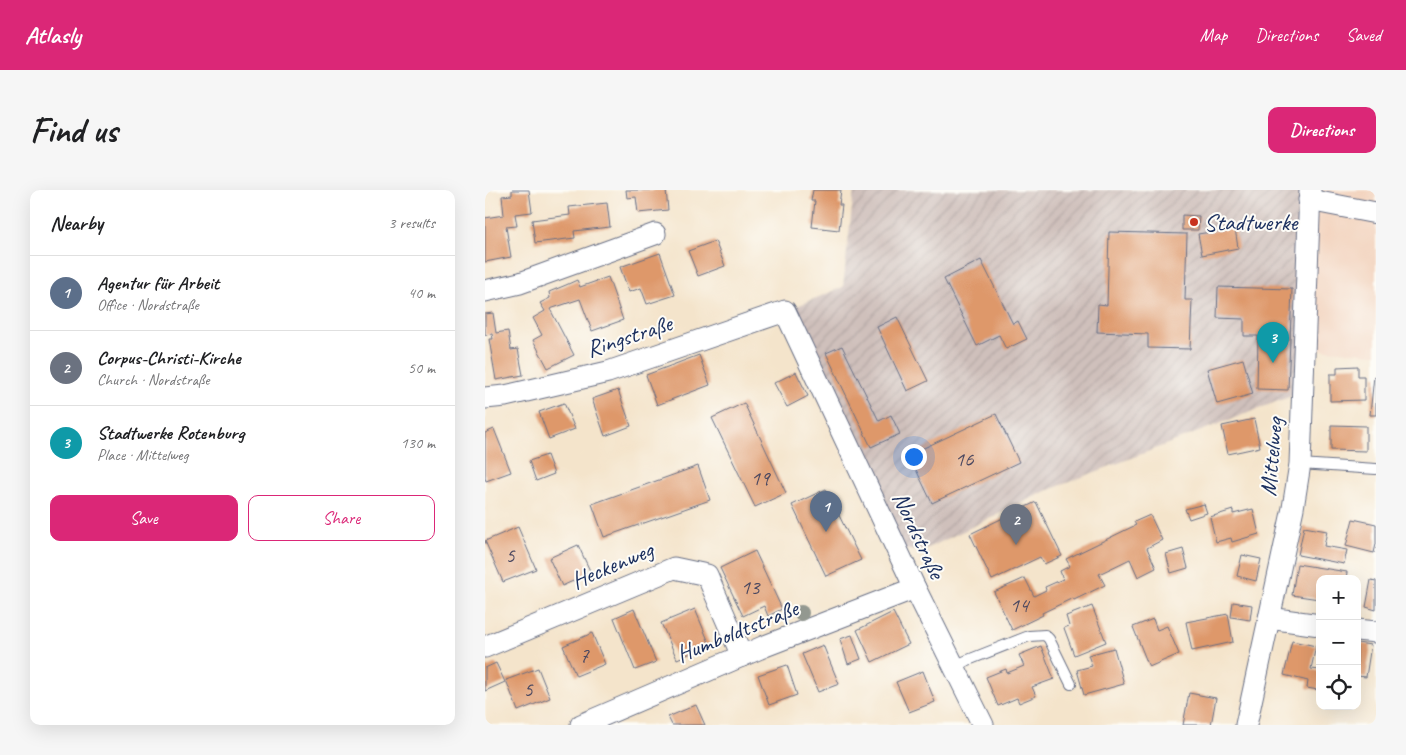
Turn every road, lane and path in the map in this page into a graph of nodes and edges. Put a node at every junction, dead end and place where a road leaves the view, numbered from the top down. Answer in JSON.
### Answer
{"nodes":[{"id":1,"x":1310,"y":195,"type":"edge"},
{"id":2,"x":1376,"y":213,"type":"edge"},
{"id":3,"x":655,"y":234,"type":"dead end"},
{"id":4,"x":485,"y":291,"type":"edge"},
{"id":5,"x":785,"y":311,"type":"joint"},
{"id":6,"x":485,"y":398,"type":"edge"},
{"id":7,"x":1300,"y":464,"type":"junction"},
{"id":8,"x":1376,"y":469,"type":"edge"},
{"id":9,"x":915,"y":588,"type":"junction"},
{"id":10,"x":1269,"y":618,"type":"junction"},
{"id":11,"x":1316,"y":624,"type":"edge"},
{"id":12,"x":1361,"y":630,"type":"edge"},
{"id":13,"x":1376,"y":632,"type":"edge"},
{"id":14,"x":485,"y":647,"type":"edge"},
{"id":15,"x":742,"y":656,"type":"junction"},
{"id":16,"x":953,"y":666,"type":"junction"},
{"id":17,"x":1071,"y":684,"type":"dead end"},
{"id":18,"x":581,"y":725,"type":"edge"},
{"id":19,"x":983,"y":725,"type":"edge"},
{"id":20,"x":1247,"y":725,"type":"edge"}],
"edges":[{"from":1,"to":2,"type":"street"},
{"from":1,"to":7,"type":"street","name":"Mittelweg"},
{"from":3,"to":4,"type":"street"},
{"from":5,"to":6,"type":"street","name":"Ringstraße"},
{"from":5,"to":9,"type":"street","name":"Nordstraße"},
{"from":7,"to":8,"type":"lane"},
{"from":7,"to":10,"type":"street","name":"Mittelweg"},
{"from":9,"to":15,"type":"street","name":"Humboldtstraße"},
{"from":9,"to":16,"type":"street","name":"Nordstraße"},
{"from":10,"to":11,"type":"street"},
{"from":10,"to":20,"type":"street","name":"Mittelweg"},
{"from":12,"to":13,"type":"street"},
{"from":14,"to":15,"type":"street","name":"Heckenweg"},
{"from":15,"to":18,"type":"street","name":"Humboldtstraße"},
{"from":16,"to":17,"type":"lane"},
{"from":16,"to":19,"type":"street","name":"Nordstraße"}]}
